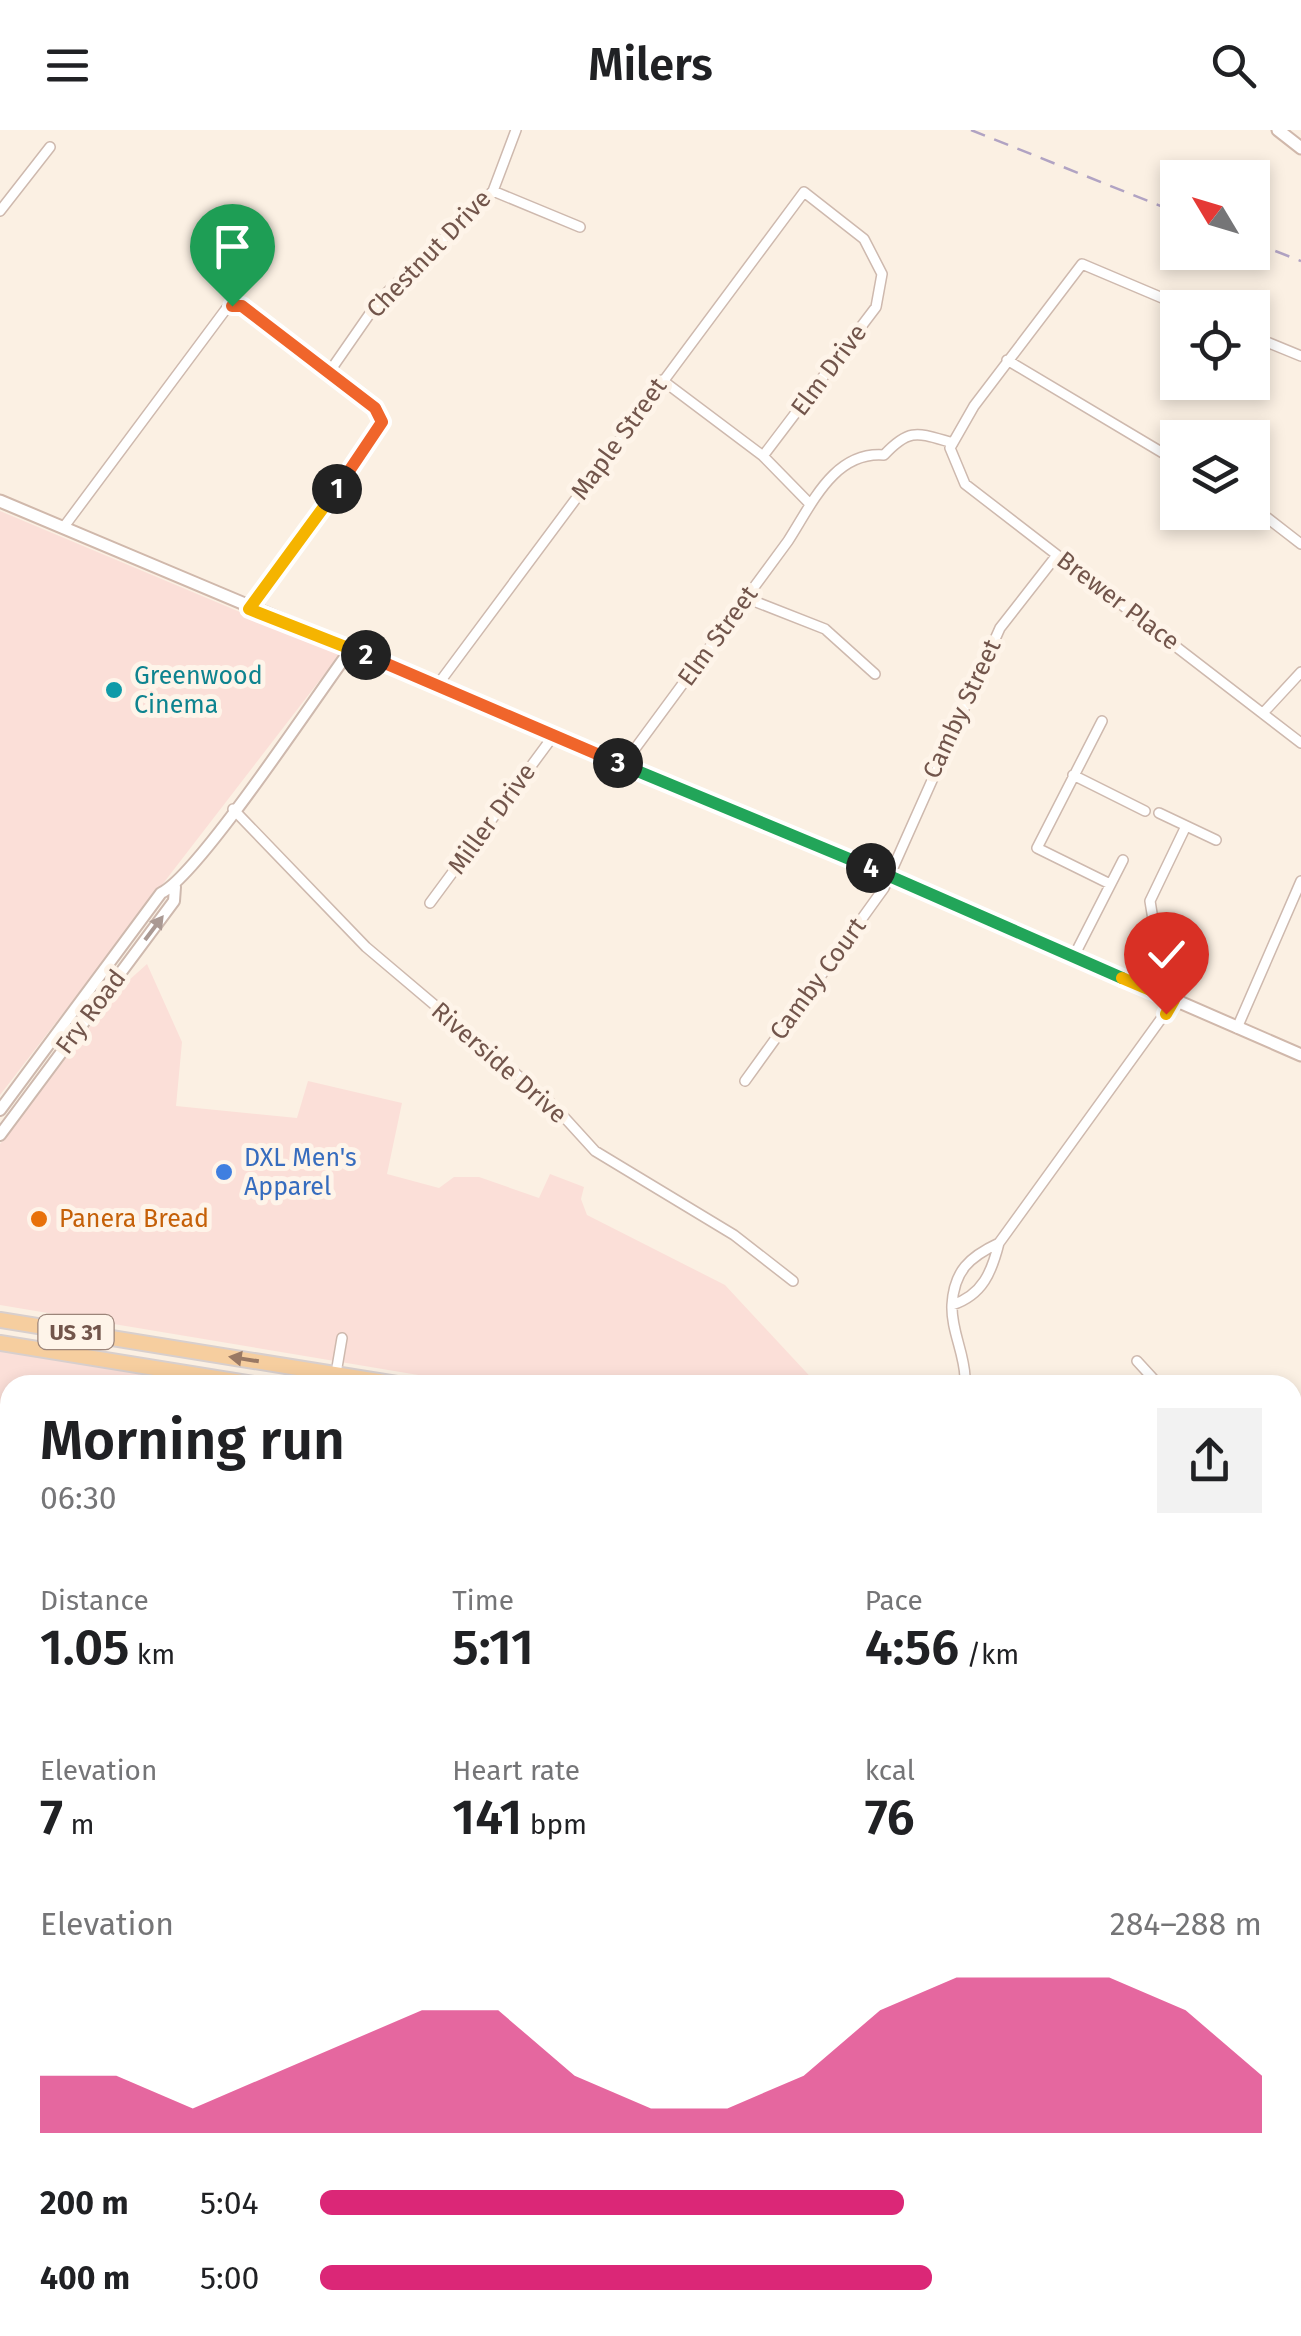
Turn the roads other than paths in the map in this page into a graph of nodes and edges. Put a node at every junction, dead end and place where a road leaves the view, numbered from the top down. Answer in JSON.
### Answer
{"nodes":[{"id":1,"x":516,"y":130,"type":"edge"},
{"id":2,"x":1278,"y":130,"type":"edge"},
{"id":3,"x":50,"y":146,"type":"dead end"},
{"id":4,"x":1301,"y":148,"type":"edge"},
{"id":5,"x":493,"y":191,"type":"junction"},
{"id":6,"x":804,"y":192,"type":"joint"},
{"id":7,"x":0,"y":211,"type":"edge"},
{"id":8,"x":580,"y":227,"type":"dead end"},
{"id":9,"x":1160,"y":297,"type":"edge"},
{"id":10,"x":1270,"y":343,"type":"edge"},
{"id":11,"x":1301,"y":356,"type":"edge"},
{"id":12,"x":1007,"y":360,"type":"junction"},
{"id":13,"x":330,"y":372,"type":"junction"},
{"id":14,"x":662,"y":380,"type":"junction"},
{"id":15,"x":951,"y":446,"type":"junction"},
{"id":16,"x":1160,"y":451,"type":"edge"},
{"id":17,"x":763,"y":456,"type":"junction"},
{"id":18,"x":0,"y":501,"type":"edge"},
{"id":19,"x":810,"y":504,"type":"junction"},
{"id":20,"x":1270,"y":520,"type":"edge"},
{"id":21,"x":63,"y":528,"type":"junction"},
{"id":22,"x":1301,"y":544,"type":"edge"},
{"id":23,"x":1057,"y":555,"type":"junction"},
{"id":24,"x":746,"y":598,"type":"junction"},
{"id":25,"x":249,"y":609,"type":"junction"},
{"id":26,"x":351,"y":649,"type":"junction"},
{"id":27,"x":1301,"y":672,"type":"edge"},
{"id":28,"x":875,"y":674,"type":"dead end"},
{"id":29,"x":436,"y":688,"type":"junction"},
{"id":30,"x":1264,"y":712,"type":"junction"},
{"id":31,"x":1102,"y":720,"type":"dead end"},
{"id":32,"x":554,"y":735,"type":"junction"},
{"id":33,"x":1301,"y":743,"type":"edge"},
{"id":34,"x":623,"y":766,"type":"junction"},
{"id":35,"x":1072,"y":775,"type":"junction"},
{"id":36,"x":233,"y":809,"type":"junction"},
{"id":37,"x":1144,"y":811,"type":"dead end"},
{"id":38,"x":1160,"y":813,"type":"dead end"},
{"id":39,"x":1186,"y":826,"type":"junction"},
{"id":40,"x":1216,"y":840,"type":"dead end"},
{"id":41,"x":1122,"y":860,"type":"dead end"},
{"id":42,"x":888,"y":875,"type":"junction"},
{"id":43,"x":1301,"y":880,"type":"edge"},
{"id":44,"x":1110,"y":884,"type":"junction"},
{"id":45,"x":174,"y":887,"type":"junction"},
{"id":46,"x":430,"y":903,"type":"dead end"},
{"id":47,"x":1074,"y":956,"type":"junction"},
{"id":48,"x":1139,"y":986,"type":"junction"},
{"id":49,"x":1174,"y":1000,"type":"junction"},
{"id":50,"x":1238,"y":1028,"type":"junction"},
{"id":51,"x":1301,"y":1055,"type":"edge"},
{"id":52,"x":745,"y":1081,"type":"dead end"},
{"id":53,"x":0,"y":1110,"type":"edge"},
{"id":54,"x":0,"y":1135,"type":"edge"},
{"id":55,"x":999,"y":1243,"type":"junction"},
{"id":56,"x":792,"y":1281,"type":"dead end"},
{"id":57,"x":952,"y":1305,"type":"junction"},
{"id":58,"x":0,"y":1320,"type":"edge"},
{"id":59,"x":342,"y":1338,"type":"dead end"},
{"id":60,"x":0,"y":1343,"type":"edge"},
{"id":61,"x":1138,"y":1361,"type":"dead end"},
{"id":62,"x":198,"y":1375,"type":"edge"},
{"id":63,"x":306,"y":1375,"type":"edge"},
{"id":64,"x":335,"y":1375,"type":"edge"},
{"id":65,"x":964,"y":1375,"type":"edge"},
{"id":66,"x":1150,"y":1375,"type":"edge"}],
"edges":[{"from":1,"to":5,"type":"street","name":"Chestnut Drive"},
{"from":2,"to":4,"type":"main road"},
{"from":3,"to":7,"type":"street"},
{"from":5,"to":8,"type":"street"},
{"from":5,"to":13,"type":"street","name":"Chestnut Drive"},
{"from":6,"to":14,"type":"street","name":"Maple Street"},
{"from":6,"to":17,"type":"street","name":"Elm Drive"},
{"from":9,"to":12,"type":"street"},
{"from":10,"to":11,"type":"street"},
{"from":12,"to":15,"type":"street"},
{"from":12,"to":16,"type":"street"},
{"from":13,"to":21,"type":"street"},
{"from":13,"to":25,"type":"street"},
{"from":14,"to":17,"type":"street"},
{"from":14,"to":29,"type":"street","name":"Maple Street"},
{"from":15,"to":19,"type":"street","name":"Elm Street"},
{"from":15,"to":23,"type":"street","name":"Brewer Place"},
{"from":17,"to":19,"type":"street"},
{"from":18,"to":21,"type":"main road"},
{"from":19,"to":24,"type":"street","name":"Elm Street"},
{"from":20,"to":22,"type":"street"},
{"from":21,"to":25,"type":"main road"},
{"from":23,"to":30,"type":"street","name":"Brewer Place"},
{"from":23,"to":42,"type":"street","name":"Camby Street"},
{"from":24,"to":28,"type":"street"},
{"from":24,"to":34,"type":"street","name":"Elm Street"},
{"from":25,"to":26,"type":"main road"},
{"from":26,"to":29,"type":"main road"},
{"from":26,"to":36,"type":"street","name":"Fry Road"},
{"from":27,"to":30,"type":"street"},
{"from":29,"to":32,"type":"main road"},
{"from":30,"to":33,"type":"street","name":"Brewer Place"},
{"from":31,"to":35,"type":"street"},
{"from":32,"to":34,"type":"main road"},
{"from":32,"to":46,"type":"street","name":"Miller Drive"},
{"from":34,"to":42,"type":"main road"},
{"from":35,"to":37,"type":"street"},
{"from":35,"to":44,"type":"street"},
{"from":36,"to":45,"type":"street","name":"Fry Road"},
{"from":36,"to":56,"type":"street","name":"Riverside Drive"},
{"from":38,"to":39,"type":"street"},
{"from":39,"to":40,"type":"street"},
{"from":39,"to":48,"type":"street"},
{"from":41,"to":44,"type":"street"},
{"from":42,"to":47,"type":"main road"},
{"from":42,"to":52,"type":"street","name":"Camby Court"},
{"from":43,"to":50,"type":"street"},
{"from":44,"to":47,"type":"street"},
{"from":45,"to":53,"type":"street","name":"Fry Road"},
{"from":54,"to":45,"type":"street","name":"Fry Road","one_way":true},
{"from":47,"to":48,"type":"main road"},
{"from":48,"to":49,"type":"main road"},
{"from":49,"to":50,"type":"main road"},
{"from":49,"to":55,"type":"street"},
{"from":50,"to":51,"type":"main road"},
{"from":55,"to":57,"type":"street"},
{"from":55,"to":57,"type":"street"},
{"from":57,"to":65,"type":"street"},
{"from":63,"to":58,"type":"main road","number":"US 31","one_way":true},
{"from":59,"to":64,"type":"street"},
{"from":60,"to":62,"type":"main road","number":"US 31"},
{"from":61,"to":66,"type":"street"}]}
